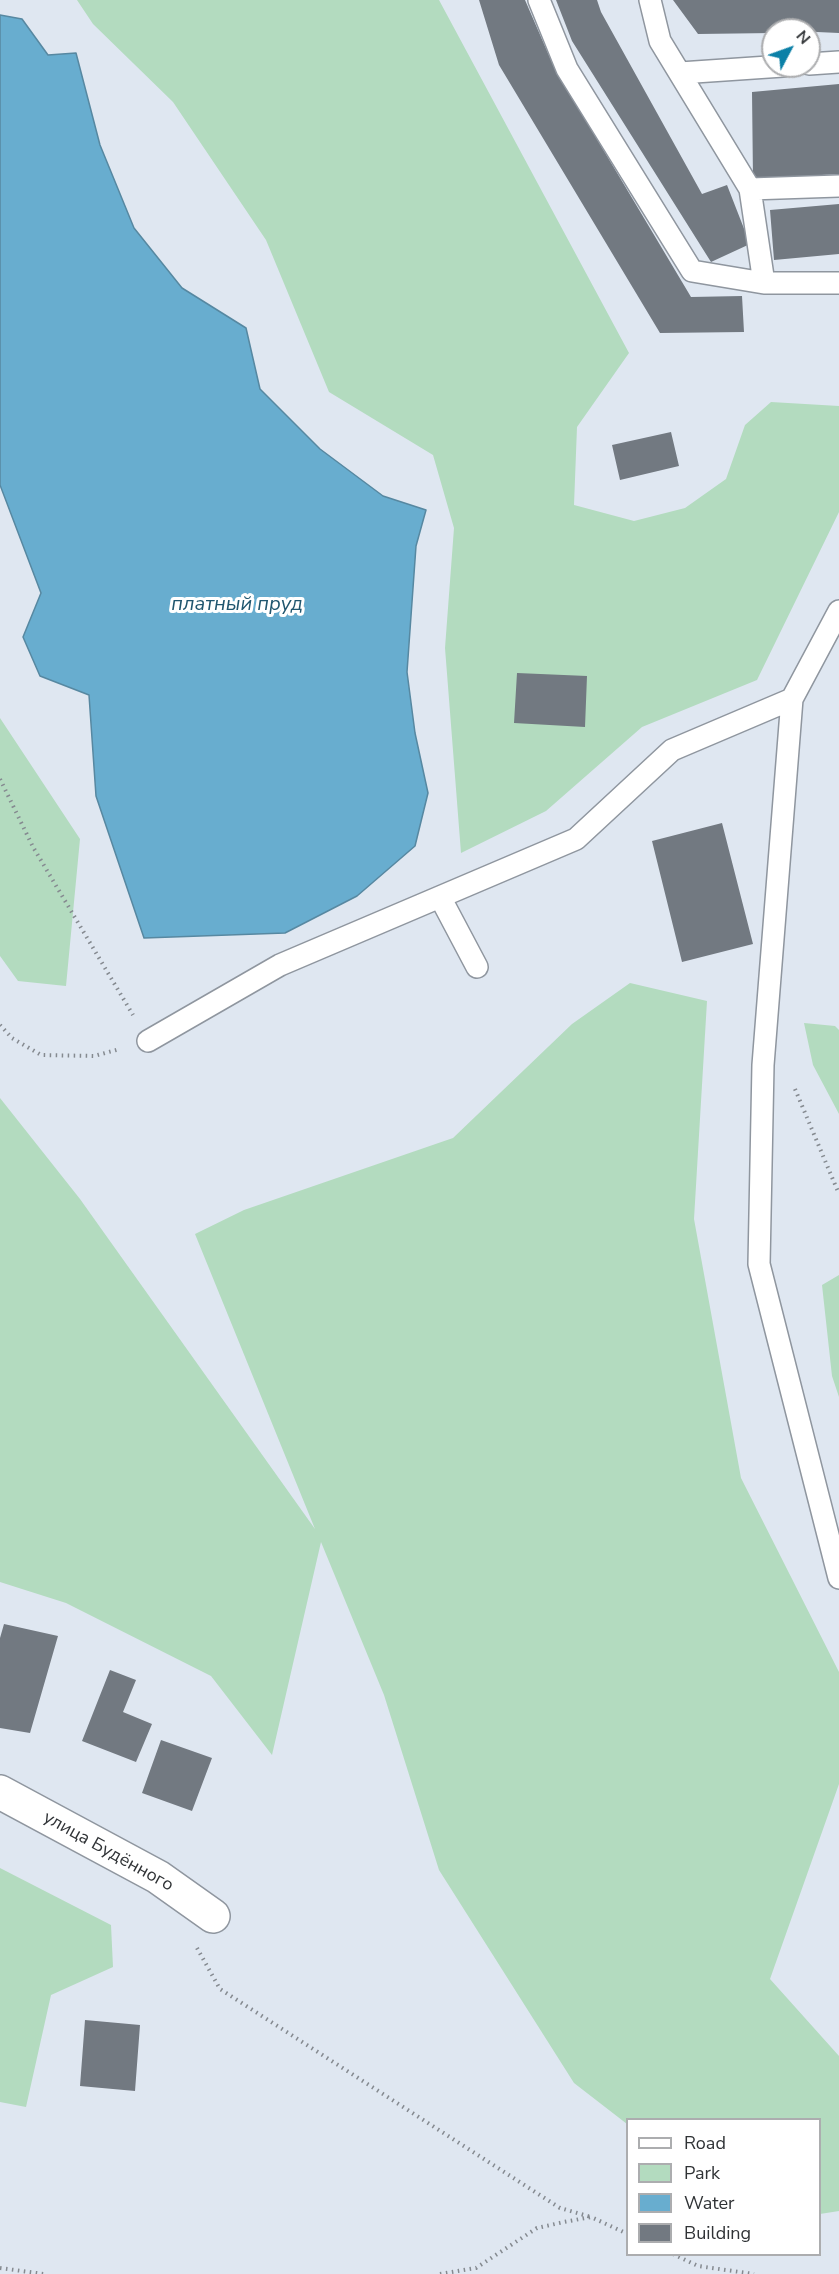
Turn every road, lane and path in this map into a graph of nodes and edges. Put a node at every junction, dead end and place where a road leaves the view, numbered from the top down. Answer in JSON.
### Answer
{"nodes":[{"id":1,"x":539,"y":0,"type":"edge"},
{"id":2,"x":650,"y":0,"type":"edge"},
{"id":3,"x":839,"y":62,"type":"edge"},
{"id":4,"x":821,"y":63,"type":"edge"},
{"id":5,"x":761,"y":67,"type":"edge"},
{"id":6,"x":680,"y":73,"type":"junction"},
{"id":7,"x":839,"y":186,"type":"edge"},
{"id":8,"x":750,"y":189,"type":"junction"},
{"id":9,"x":764,"y":283,"type":"junction"},
{"id":10,"x":839,"y":283,"type":"edge"},
{"id":11,"x":839,"y":611,"type":"edge"},
{"id":12,"x":792,"y":699,"type":"junction"},
{"id":13,"x":0,"y":778,"type":"edge"},
{"id":14,"x":440,"y":897,"type":"junction"},
{"id":15,"x":477,"y":967,"type":"dead end"},
{"id":16,"x":0,"y":1025,"type":"edge"},
{"id":17,"x":148,"y":1041,"type":"junction"},
{"id":18,"x":794,"y":1088,"type":"dead end"},
{"id":19,"x":839,"y":1194,"type":"edge"},
{"id":20,"x":839,"y":1578,"type":"edge"},
{"id":21,"x":0,"y":1792,"type":"edge"},
{"id":22,"x":202,"y":1927,"type":"joint"},
{"id":23,"x":591,"y":2217,"type":"junction"},
{"id":24,"x":626,"y":2234,"type":"edge"},
{"id":25,"x":677,"y":2256,"type":"edge"},
{"id":26,"x":0,"y":2268,"type":"edge"},
{"id":27,"x":44,"y":2274,"type":"edge"},
{"id":28,"x":440,"y":2274,"type":"edge"},
{"id":29,"x":754,"y":2274,"type":"edge"}],
"edges":[{"from":1,"to":9,"type":"lane"},
{"from":2,"to":6,"type":"lane"},
{"from":3,"to":4,"type":"lane"},
{"from":5,"to":6,"type":"lane"},
{"from":6,"to":8,"type":"lane"},
{"from":7,"to":8,"type":"lane"},
{"from":8,"to":9,"type":"lane"},
{"from":9,"to":10,"type":"lane"},
{"from":11,"to":12,"type":"lane"},
{"from":12,"to":14,"type":"lane"},
{"from":12,"to":20,"type":"lane"},
{"from":13,"to":17,"type":"path"},
{"from":14,"to":15,"type":"lane"},
{"from":14,"to":17,"type":"lane"},
{"from":16,"to":17,"type":"path"},
{"from":18,"to":19,"type":"path"},
{"from":21,"to":22,"type":"street","name":"улица Будённого"},
{"from":22,"to":23,"type":"path"},
{"from":23,"to":24,"type":"path"},
{"from":23,"to":28,"type":"path"},
{"from":25,"to":29,"type":"path"},
{"from":26,"to":27,"type":"path"}]}
